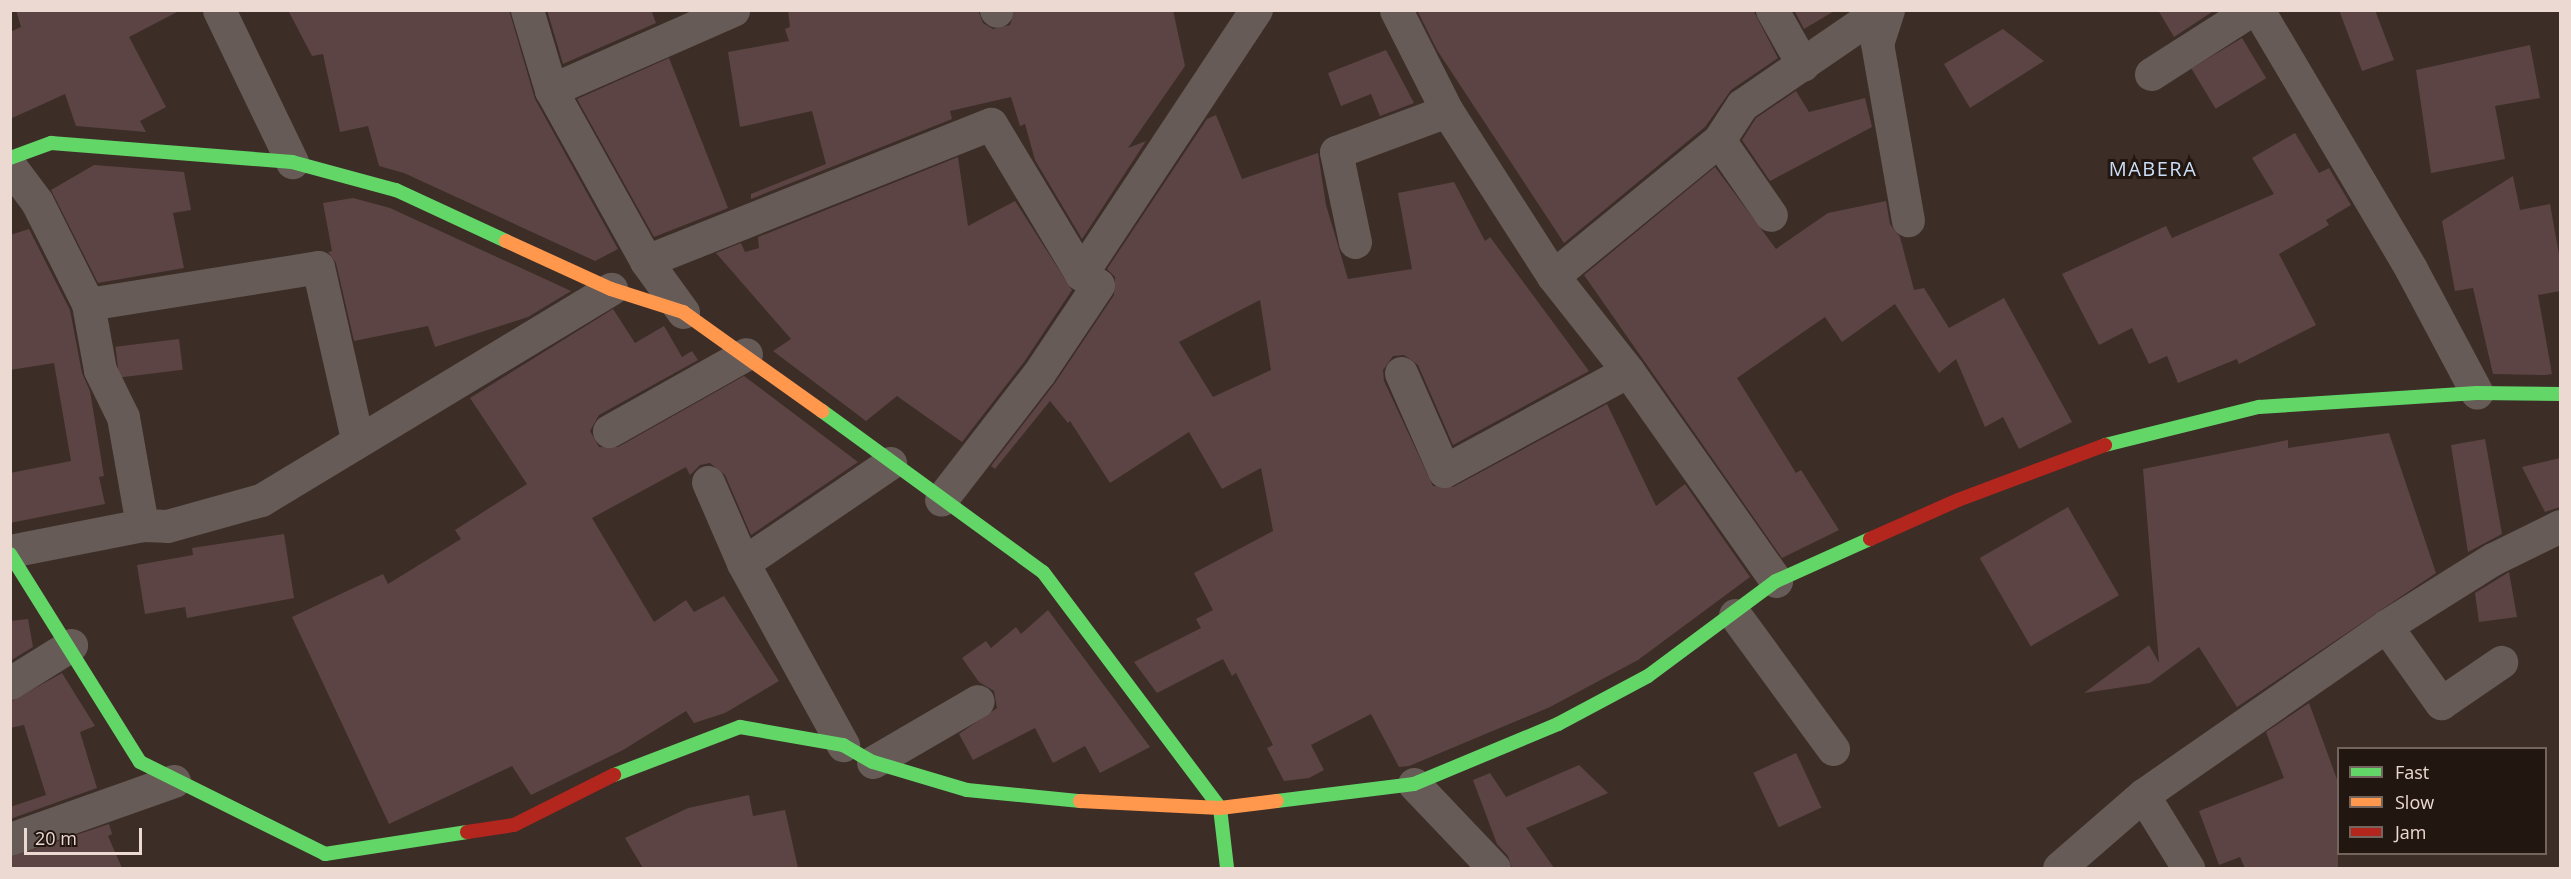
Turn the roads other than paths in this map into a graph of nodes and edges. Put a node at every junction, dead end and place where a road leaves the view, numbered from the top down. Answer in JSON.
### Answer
{"nodes":[{"id":1,"x":219,"y":10,"type":"edge"},
{"id":2,"x":527,"y":10,"type":"edge"},
{"id":3,"x":734,"y":10,"type":"edge"},
{"id":4,"x":1256,"y":10,"type":"edge"},
{"id":5,"x":1772,"y":10,"type":"edge"},
{"id":6,"x":1881,"y":10,"type":"edge"},
{"id":7,"x":1888,"y":10,"type":"edge"},
{"id":8,"x":2251,"y":10,"type":"edge"},
{"id":9,"x":2258,"y":10,"type":"edge"},
{"id":10,"x":1400,"y":12,"type":"edge"},
{"id":11,"x":1803,"y":65,"type":"junction"},
{"id":12,"x":2151,"y":74,"type":"dead end"},
{"id":13,"x":551,"y":90,"type":"junction"},
{"id":14,"x":1447,"y":111,"type":"junction"},
{"id":15,"x":1719,"y":140,"type":"junction"},
{"id":16,"x":10,"y":158,"type":"edge"},
{"id":17,"x":292,"y":162,"type":"junction"},
{"id":18,"x":10,"y":166,"type":"edge"},
{"id":19,"x":1771,"y":215,"type":"dead end"},
{"id":20,"x":1908,"y":220,"type":"dead end"},
{"id":21,"x":1355,"y":242,"type":"dead end"},
{"id":22,"x":646,"y":261,"type":"junction"},
{"id":23,"x":1081,"y":274,"type":"junction"},
{"id":24,"x":1553,"y":276,"type":"junction"},
{"id":25,"x":611,"y":289,"type":"junction"},
{"id":26,"x":88,"y":304,"type":"junction"},
{"id":27,"x":683,"y":312,"type":"junction"},
{"id":28,"x":746,"y":354,"type":"junction"},
{"id":29,"x":1628,"y":371,"type":"junction"},
{"id":30,"x":1401,"y":373,"type":"dead end"},
{"id":31,"x":2477,"y":393,"type":"junction"},
{"id":32,"x":2560,"y":394,"type":"edge"},
{"id":33,"x":609,"y":431,"type":"dead end"},
{"id":34,"x":357,"y":439,"type":"junction"},
{"id":35,"x":890,"y":464,"type":"junction"},
{"id":36,"x":708,"y":482,"type":"dead end"},
{"id":37,"x":941,"y":500,"type":"junction"},
{"id":38,"x":142,"y":525,"type":"junction"},
{"id":39,"x":2560,"y":526,"type":"edge"},
{"id":40,"x":10,"y":552,"type":"edge"},
{"id":41,"x":742,"y":563,"type":"junction"},
{"id":42,"x":1776,"y":581,"type":"junction"},
{"id":43,"x":1735,"y":615,"type":"junction"},
{"id":44,"x":2385,"y":626,"type":"junction"},
{"id":45,"x":71,"y":645,"type":"junction"},
{"id":46,"x":2501,"y":662,"type":"dead end"},
{"id":47,"x":10,"y":682,"type":"edge"},
{"id":48,"x":978,"y":701,"type":"dead end"},
{"id":49,"x":843,"y":745,"type":"junction"},
{"id":50,"x":1833,"y":749,"type":"dead end"},
{"id":51,"x":873,"y":762,"type":"junction"},
{"id":52,"x":174,"y":781,"type":"junction"},
{"id":53,"x":1414,"y":784,"type":"junction"},
{"id":54,"x":2143,"y":795,"type":"junction"},
{"id":55,"x":1220,"y":808,"type":"junction"},
{"id":56,"x":10,"y":839,"type":"edge"},
{"id":57,"x":324,"y":861,"type":"edge"},
{"id":58,"x":1227,"y":868,"type":"edge"},
{"id":59,"x":1494,"y":868,"type":"edge"},
{"id":60,"x":2059,"y":868,"type":"edge"},
{"id":61,"x":2188,"y":868,"type":"edge"}],
"edges":[{"from":1,"to":17,"type":"street"},
{"from":2,"to":13,"type":"street"},
{"from":3,"to":13,"type":"street"},
{"from":4,"to":23,"type":"street"},
{"from":5,"to":11,"type":"street"},
{"from":6,"to":11,"type":"street"},
{"from":7,"to":20,"type":"street"},
{"from":8,"to":12,"type":"street"},
{"from":9,"to":31,"type":"street"},
{"from":10,"to":14,"type":"street"},
{"from":11,"to":15,"type":"street"},
{"from":13,"to":22,"type":"street"},
{"from":14,"to":21,"type":"street"},
{"from":14,"to":24,"type":"street"},
{"from":15,"to":19,"type":"street"},
{"from":15,"to":24,"type":"street"},
{"from":16,"to":17,"type":"street"},
{"from":17,"to":25,"type":"street"},
{"from":18,"to":26,"type":"street"},
{"from":22,"to":23,"type":"street"},
{"from":22,"to":27,"type":"street"},
{"from":23,"to":37,"type":"street"},
{"from":24,"to":29,"type":"street"},
{"from":25,"to":27,"type":"street"},
{"from":25,"to":34,"type":"street"},
{"from":26,"to":34,"type":"street"},
{"from":26,"to":38,"type":"street"},
{"from":27,"to":28,"type":"street"},
{"from":28,"to":33,"type":"street"},
{"from":28,"to":35,"type":"street"},
{"from":29,"to":30,"type":"street"},
{"from":29,"to":42,"type":"street"},
{"from":31,"to":32,"type":"street"},
{"from":31,"to":42,"type":"street"},
{"from":34,"to":38,"type":"street"},
{"from":35,"to":37,"type":"street"},
{"from":35,"to":41,"type":"street"},
{"from":36,"to":41,"type":"street"},
{"from":37,"to":55,"type":"street"},
{"from":38,"to":40,"type":"street"},
{"from":39,"to":44,"type":"street"},
{"from":40,"to":45,"type":"street"},
{"from":41,"to":49,"type":"street"},
{"from":42,"to":43,"type":"street"},
{"from":43,"to":50,"type":"street"},
{"from":43,"to":53,"type":"street"},
{"from":44,"to":46,"type":"street"},
{"from":44,"to":54,"type":"street"},
{"from":45,"to":47,"type":"street"},
{"from":45,"to":52,"type":"street"},
{"from":48,"to":51,"type":"street"},
{"from":49,"to":51,"type":"street"},
{"from":49,"to":57,"type":"street"},
{"from":51,"to":55,"type":"street"},
{"from":52,"to":56,"type":"street"},
{"from":52,"to":57,"type":"street"},
{"from":53,"to":55,"type":"street"},
{"from":53,"to":59,"type":"street"},
{"from":54,"to":60,"type":"street"},
{"from":54,"to":61,"type":"street"},
{"from":55,"to":58,"type":"street"}]}
